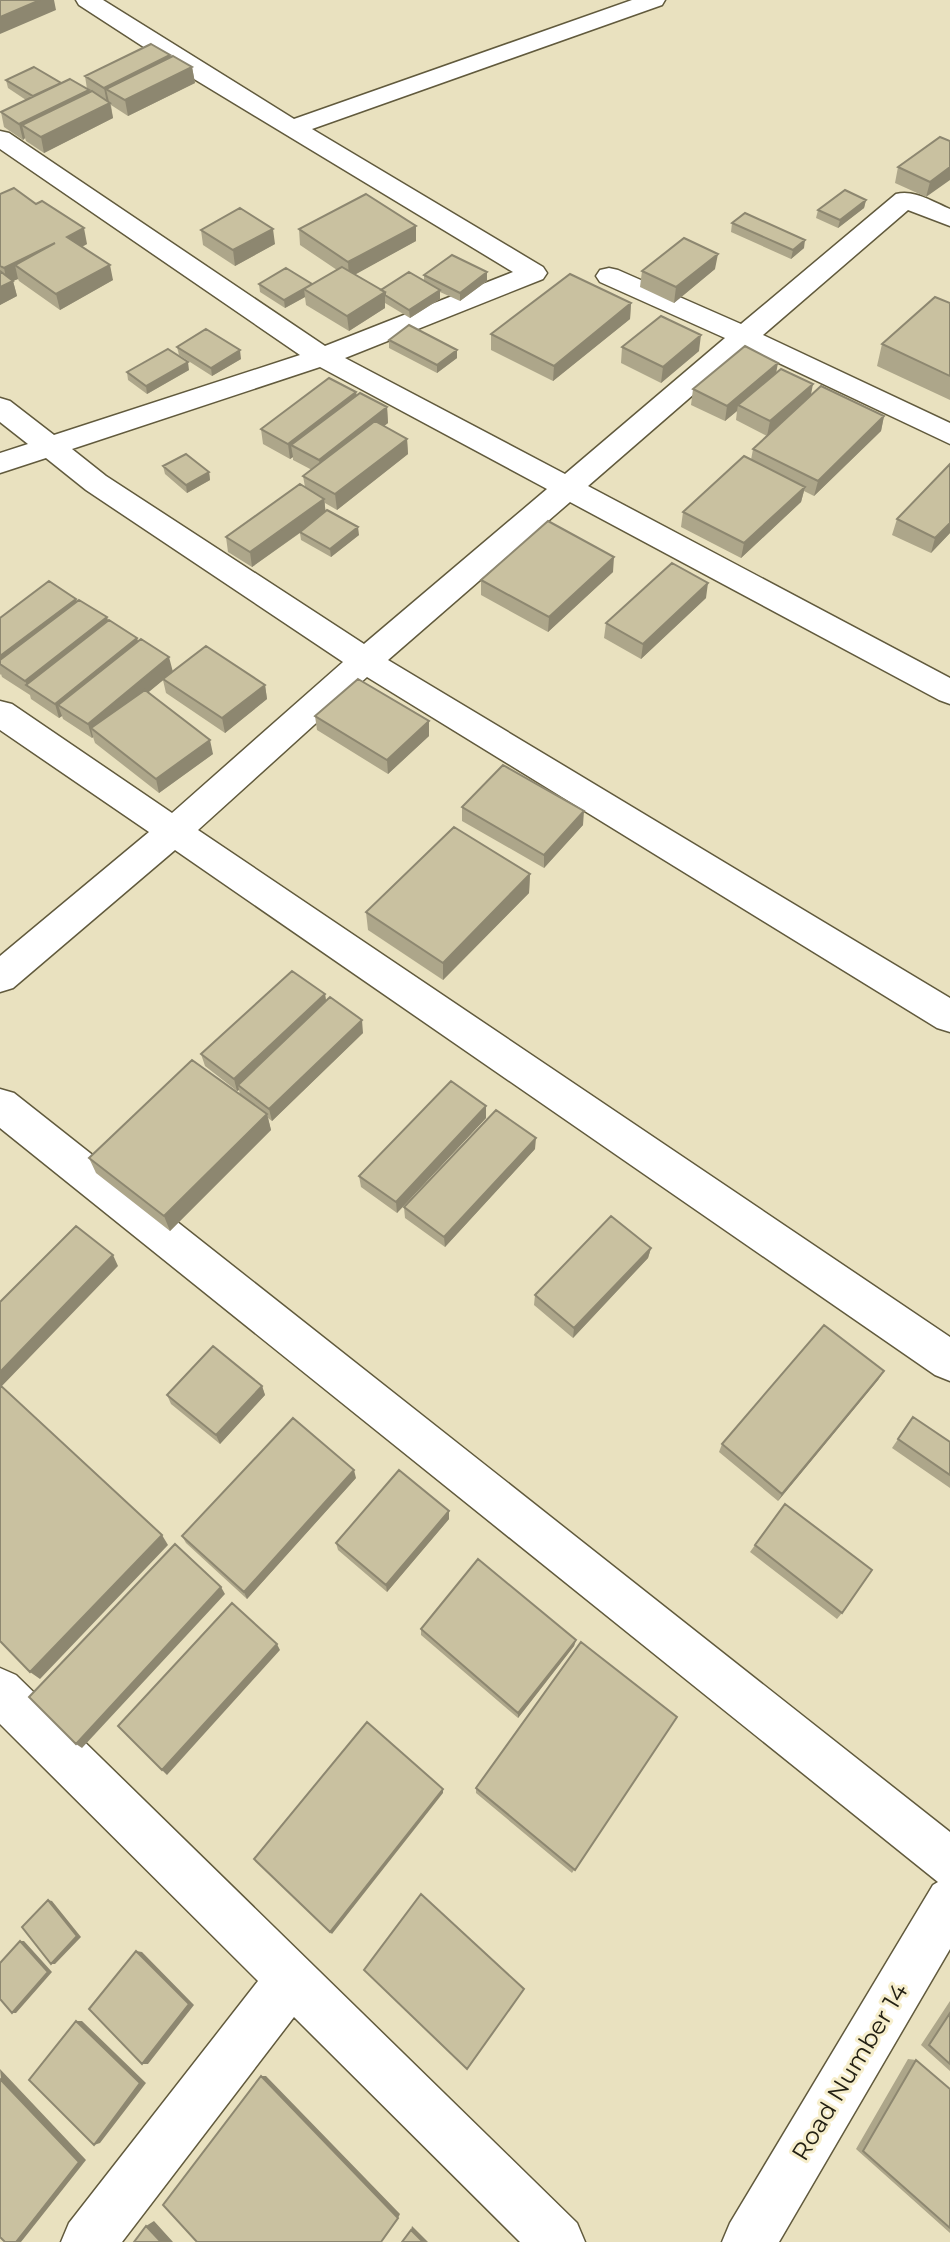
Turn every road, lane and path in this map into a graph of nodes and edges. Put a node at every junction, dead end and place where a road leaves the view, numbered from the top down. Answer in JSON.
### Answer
{"nodes":[{"id":1,"x":87,"y":0,"type":"edge"},
{"id":2,"x":653,"y":0,"type":"edge"},
{"id":3,"x":292,"y":128,"type":"junction"},
{"id":4,"x":0,"y":138,"type":"edge"},
{"id":5,"x":950,"y":218,"type":"edge"},
{"id":6,"x":610,"y":276,"type":"dead end"},
{"id":7,"x":744,"y":336,"type":"junction"},
{"id":8,"x":322,"y":357,"type":"junction"},
{"id":9,"x":0,"y":407,"type":"edge"},
{"id":10,"x":950,"y":435,"type":"edge"},
{"id":11,"x":51,"y":447,"type":"junction"},
{"id":12,"x":0,"y":463,"type":"edge"},
{"id":13,"x":566,"y":488,"type":"junction"},
{"id":14,"x":365,"y":661,"type":"junction"},
{"id":15,"x":950,"y":692,"type":"edge"},
{"id":16,"x":0,"y":713,"type":"edge"},
{"id":17,"x":175,"y":830,"type":"junction"},
{"id":18,"x":0,"y":977,"type":"edge"},
{"id":19,"x":950,"y":1017,"type":"edge"},
{"id":20,"x":0,"y":1105,"type":"edge"},
{"id":21,"x":950,"y":1361,"type":"edge"},
{"id":22,"x":0,"y":1691,"type":"edge"},
{"id":23,"x":950,"y":1863,"type":"edge"},
{"id":24,"x":950,"y":1902,"type":"edge"},
{"id":25,"x":290,"y":1980,"type":"junction"},
{"id":26,"x":88,"y":2242,"type":"edge"},
{"id":27,"x":558,"y":2242,"type":"edge"},
{"id":28,"x":749,"y":2242,"type":"edge"}],
"edges":[{"from":1,"to":3,"type":"street"},
{"from":2,"to":3,"type":"street"},
{"from":3,"to":8,"type":"street"},
{"from":4,"to":8,"type":"street"},
{"from":5,"to":7,"type":"street"},
{"from":6,"to":7,"type":"street"},
{"from":7,"to":10,"type":"street"},
{"from":7,"to":13,"type":"street"},
{"from":8,"to":11,"type":"street"},
{"from":8,"to":13,"type":"street"},
{"from":9,"to":11,"type":"street"},
{"from":11,"to":12,"type":"street"},
{"from":11,"to":14,"type":"street"},
{"from":13,"to":14,"type":"street"},
{"from":13,"to":15,"type":"street"},
{"from":14,"to":17,"type":"street"},
{"from":14,"to":19,"type":"street"},
{"from":16,"to":17,"type":"street"},
{"from":17,"to":18,"type":"street"},
{"from":17,"to":21,"type":"street"},
{"from":20,"to":23,"type":"street"},
{"from":22,"to":25,"type":"street"},
{"from":24,"to":28,"type":"street","name":"Road Number 14"},
{"from":25,"to":26,"type":"street"},
{"from":25,"to":27,"type":"street"}]}
